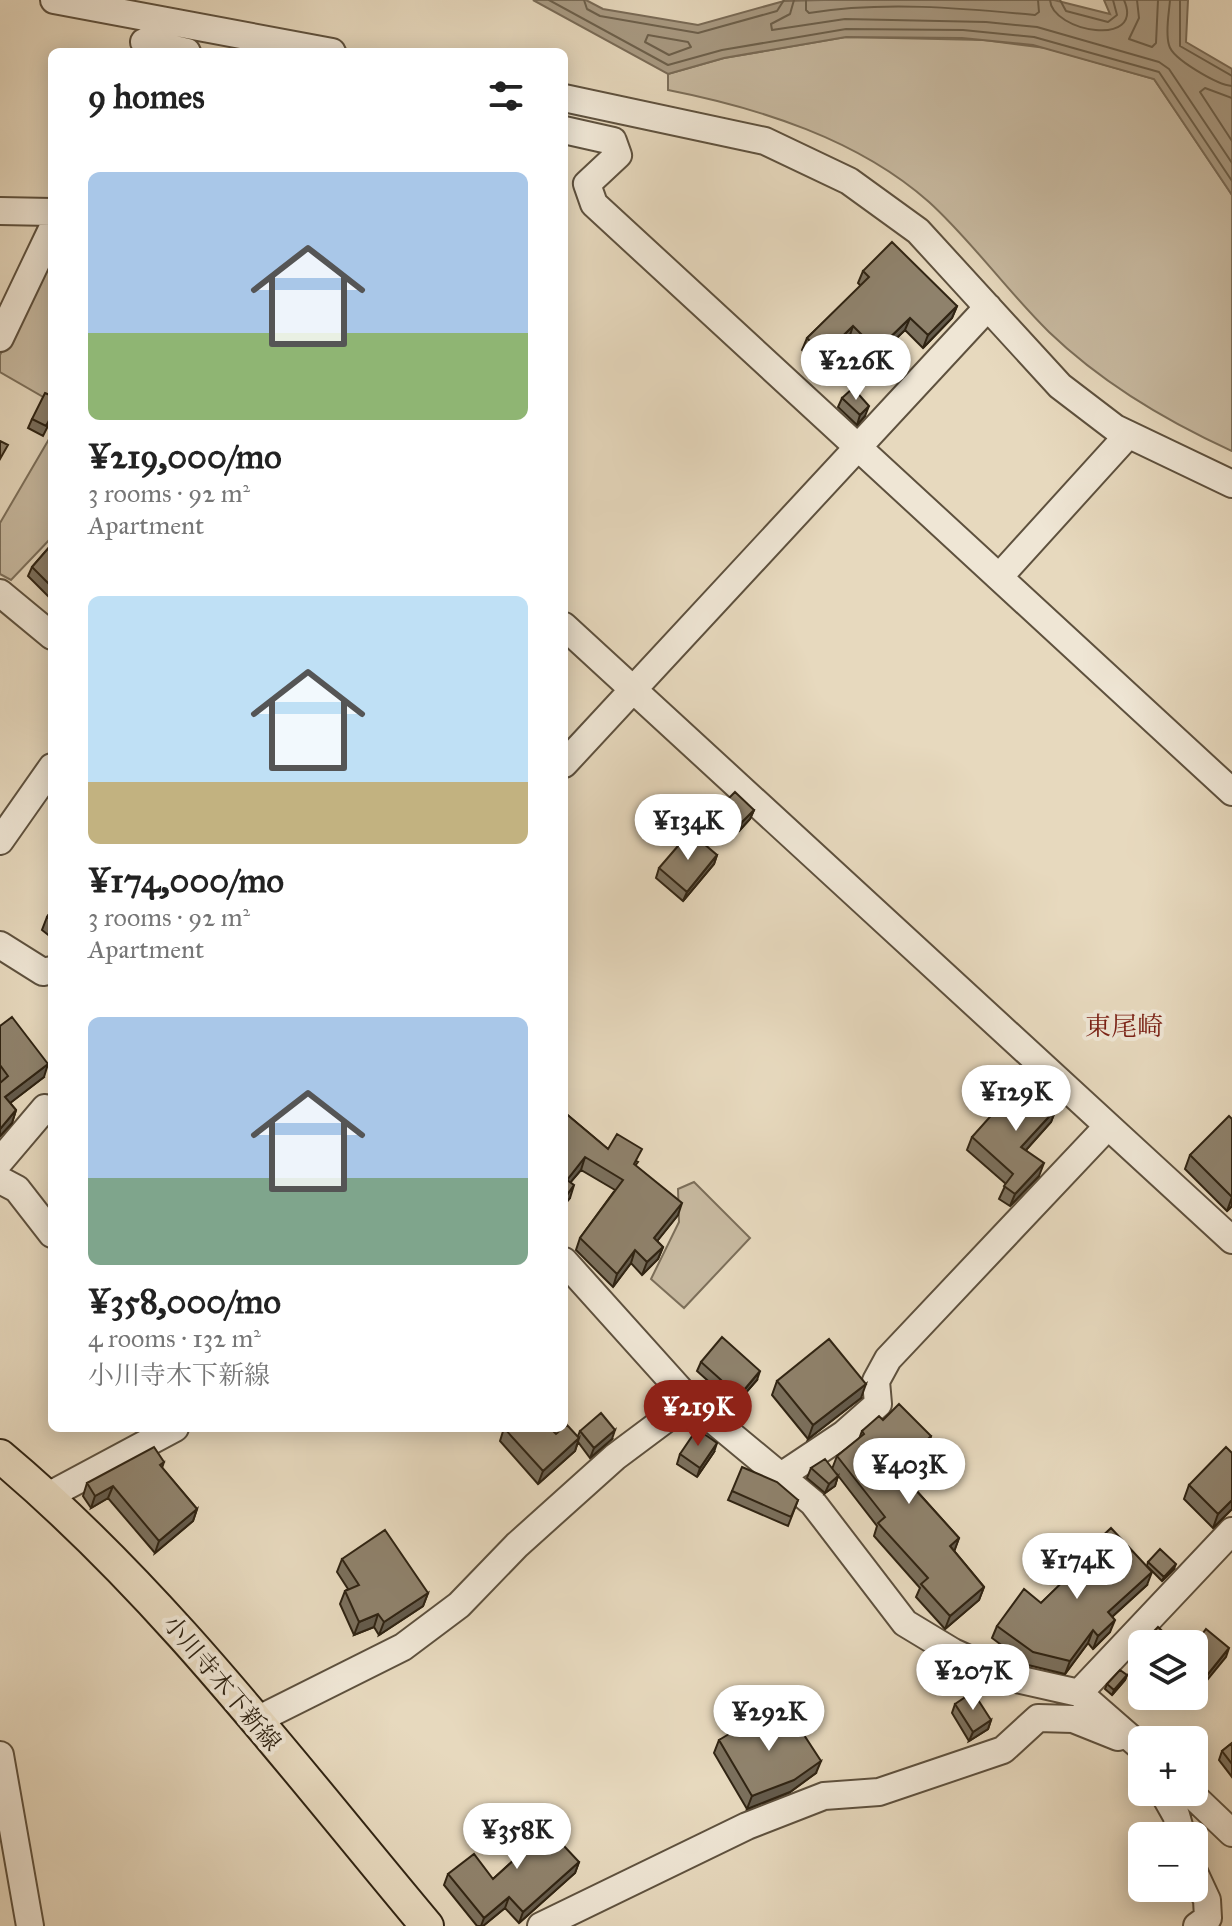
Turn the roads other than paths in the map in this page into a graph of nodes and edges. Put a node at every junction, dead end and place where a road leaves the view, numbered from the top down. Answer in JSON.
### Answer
{"nodes":[{"id":1,"x":54,"y":0,"type":"edge"},
{"id":2,"x":156,"y":17,"type":"junction"},
{"id":3,"x":142,"y":47,"type":"edge"},
{"id":4,"x":312,"y":48,"type":"edge"},
{"id":5,"x":568,"y":99,"type":"edge"},
{"id":6,"x":568,"y":131,"type":"edge"},
{"id":7,"x":0,"y":211,"type":"edge"},
{"id":8,"x":48,"y":212,"type":"edge"},
{"id":9,"x":48,"y":237,"type":"edge"},
{"id":10,"x":988,"y":307,"type":"junction"},
{"id":11,"x":0,"y":338,"type":"edge"},
{"id":12,"x":1128,"y":435,"type":"junction"},
{"id":13,"x":857,"y":448,"type":"junction"},
{"id":14,"x":1232,"y":484,"type":"edge"},
{"id":15,"x":1000,"y":576,"type":"junction"},
{"id":16,"x":0,"y":593,"type":"edge"},
{"id":17,"x":568,"y":630,"type":"edge"},
{"id":18,"x":48,"y":633,"type":"edge"},
{"id":19,"x":632,"y":689,"type":"junction"},
{"id":20,"x":568,"y":760,"type":"edge"},
{"id":21,"x":48,"y":773,"type":"edge"},
{"id":22,"x":1232,"y":792,"type":"edge"},
{"id":23,"x":0,"y":841,"type":"edge"},
{"id":24,"x":0,"y":945,"type":"edge"},
{"id":25,"x":48,"y":971,"type":"edge"},
{"id":26,"x":45,"y":1108,"type":"dead end"},
{"id":27,"x":1108,"y":1126,"type":"junction"},
{"id":28,"x":0,"y":1161,"type":"edge"},
{"id":29,"x":0,"y":1180,"type":"edge"},
{"id":30,"x":48,"y":1229,"type":"edge"},
{"id":31,"x":1232,"y":1240,"type":"edge"},
{"id":32,"x":568,"y":1265,"type":"edge"},
{"id":33,"x":690,"y":1401,"type":"junction"},
{"id":34,"x":168,"y":1432,"type":"edge"},
{"id":35,"x":0,"y":1456,"type":"edge"},
{"id":36,"x":781,"y":1476,"type":"junction"},
{"id":37,"x":48,"y":1496,"type":"junction"},
{"id":38,"x":1232,"y":1531,"type":"edge"},
{"id":39,"x":1079,"y":1693,"type":"junction"},
{"id":40,"x":255,"y":1721,"type":"junction"},
{"id":41,"x":1128,"y":1737,"type":"edge"},
{"id":42,"x":1128,"y":1744,"type":"edge"},
{"id":43,"x":0,"y":1755,"type":"edge"},
{"id":44,"x":1204,"y":1806,"type":"edge"},
{"id":45,"x":1232,"y":1833,"type":"edge"},
{"id":46,"x":1207,"y":1902,"type":"edge"},
{"id":47,"x":30,"y":1926,"type":"edge"},
{"id":48,"x":427,"y":1926,"type":"edge"},
{"id":49,"x":541,"y":1926,"type":"edge"},
{"id":50,"x":1197,"y":1926,"type":"edge"}],
"edges":[{"from":1,"to":2,"type":"street"},
{"from":2,"to":3,"type":"street"},
{"from":2,"to":4,"type":"street"},
{"from":5,"to":10,"type":"street"},
{"from":6,"to":13,"type":"street"},
{"from":7,"to":8,"type":"street"},
{"from":9,"to":11,"type":"street"},
{"from":10,"to":12,"type":"street"},
{"from":10,"to":13,"type":"street"},
{"from":12,"to":14,"type":"street"},
{"from":12,"to":15,"type":"street"},
{"from":13,"to":15,"type":"street"},
{"from":13,"to":19,"type":"street"},
{"from":15,"to":22,"type":"street"},
{"from":16,"to":18,"type":"street"},
{"from":17,"to":19,"type":"street"},
{"from":19,"to":20,"type":"street"},
{"from":19,"to":27,"type":"street"},
{"from":21,"to":23,"type":"street"},
{"from":24,"to":25,"type":"street"},
{"from":26,"to":28,"type":"street"},
{"from":27,"to":31,"type":"street"},
{"from":27,"to":36,"type":"street"},
{"from":29,"to":30,"type":"street"},
{"from":32,"to":33,"type":"street"},
{"from":33,"to":36,"type":"street"},
{"from":33,"to":40,"type":"street"},
{"from":34,"to":37,"type":"street"},
{"from":35,"to":37,"type":"main road","name":"小川寺木下新線"},
{"from":36,"to":39,"type":"street"},
{"from":37,"to":40,"type":"main road","name":"小川寺木下新線"},
{"from":38,"to":39,"type":"street"},
{"from":39,"to":41,"type":"street"},
{"from":40,"to":48,"type":"main road","name":"小川寺木下新線"},
{"from":42,"to":49,"type":"street"},
{"from":43,"to":47,"type":"street"},
{"from":44,"to":45,"type":"street"},
{"from":46,"to":50,"type":"street"}]}
